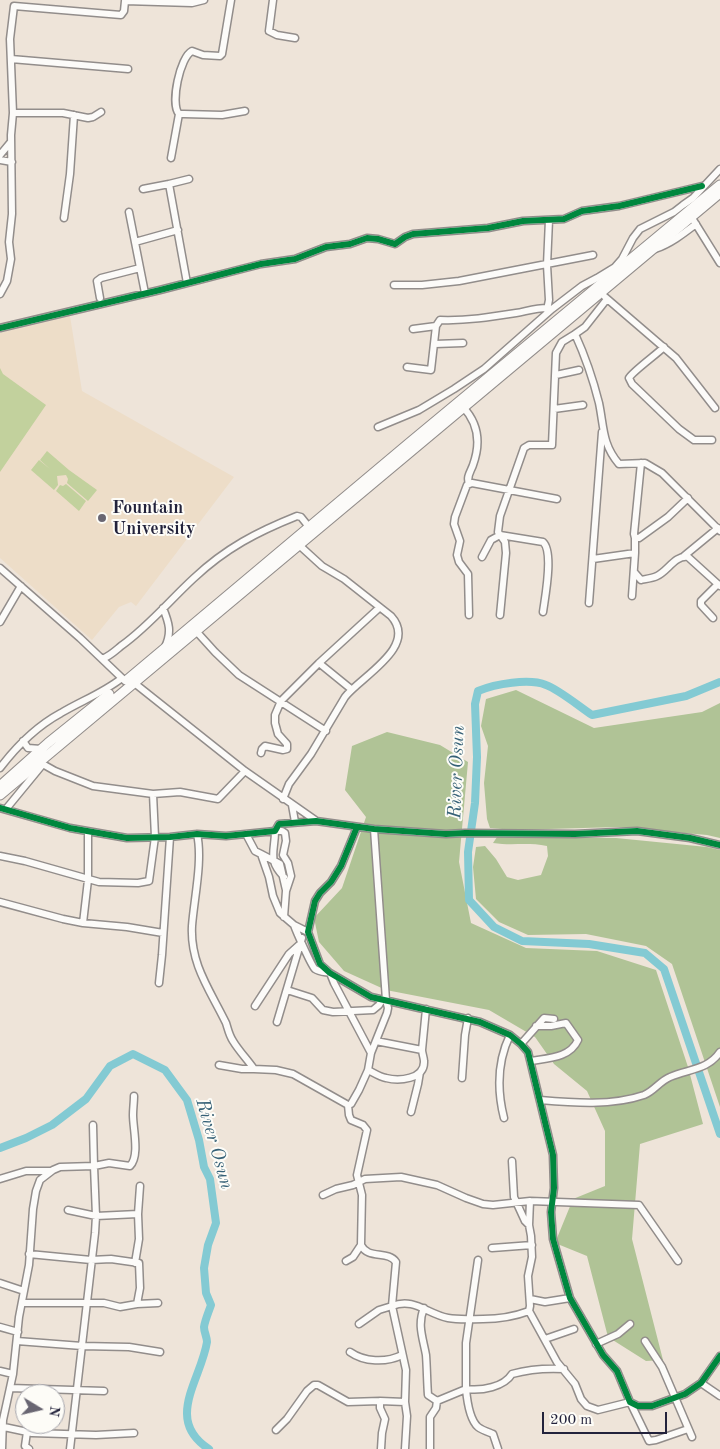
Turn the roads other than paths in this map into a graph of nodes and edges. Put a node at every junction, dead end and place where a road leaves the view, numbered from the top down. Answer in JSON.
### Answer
{"nodes":[{"id":1,"x":20,"y":0,"type":"edge"},
{"id":2,"x":204,"y":0,"type":"edge"},
{"id":3,"x":231,"y":0,"type":"edge"},
{"id":4,"x":273,"y":0,"type":"edge"},
{"id":5,"x":179,"y":1,"type":"edge"},
{"id":6,"x":14,"y":6,"type":"junction"},
{"id":7,"x":295,"y":38,"type":"dead end"},
{"id":8,"x":10,"y":59,"type":"junction"},
{"id":9,"x":128,"y":69,"type":"dead end"},
{"id":10,"x":245,"y":111,"type":"dead end"},
{"id":11,"x":101,"y":112,"type":"dead end"},
{"id":12,"x":13,"y":113,"type":"junction"},
{"id":13,"x":74,"y":114,"type":"junction"},
{"id":14,"x":179,"y":114,"type":"junction"},
{"id":15,"x":11,"y":142,"type":"junction"},
{"id":16,"x":0,"y":155,"type":"edge"},
{"id":17,"x":172,"y":158,"type":"dead end"},
{"id":18,"x":0,"y":160,"type":"edge"},
{"id":19,"x":12,"y":162,"type":"junction"},
{"id":20,"x":720,"y":169,"type":"edge"},
{"id":21,"x":189,"y":179,"type":"dead end"},
{"id":22,"x":169,"y":184,"type":"junction"},
{"id":23,"x":702,"y":186,"type":"junction"},
{"id":24,"x":720,"y":186,"type":"edge"},
{"id":25,"x":143,"y":188,"type":"dead end"},
{"id":26,"x":720,"y":193,"type":"edge"},
{"id":27,"x":129,"y":212,"type":"dead end"},
{"id":28,"x":64,"y":218,"type":"dead end"},
{"id":29,"x":549,"y":220,"type":"junction"},
{"id":30,"x":694,"y":221,"type":"junction"},
{"id":31,"x":178,"y":230,"type":"junction"},
{"id":32,"x":135,"y":242,"type":"junction"},
{"id":33,"x":593,"y":255,"type":"dead end"},
{"id":34,"x":720,"y":263,"type":"edge"},
{"id":35,"x":546,"y":265,"type":"junction"},
{"id":36,"x":140,"y":268,"type":"junction"},
{"id":37,"x":187,"y":283,"type":"junction"},
{"id":38,"x":394,"y":285,"type":"dead end"},
{"id":39,"x":598,"y":290,"type":"junction"},
{"id":40,"x":145,"y":293,"type":"junction"},
{"id":41,"x":0,"y":294,"type":"edge"},
{"id":42,"x":100,"y":298,"type":"dead end"},
{"id":43,"x":548,"y":311,"type":"junction"},
{"id":44,"x":436,"y":326,"type":"junction"},
{"id":45,"x":0,"y":328,"type":"edge"},
{"id":46,"x":413,"y":328,"type":"dead end"},
{"id":47,"x":575,"y":334,"type":"junction"},
{"id":48,"x":463,"y":343,"type":"dead end"},
{"id":49,"x":435,"y":344,"type":"junction"},
{"id":50,"x":664,"y":347,"type":"junction"},
{"id":51,"x":407,"y":367,"type":"dead end"},
{"id":52,"x":579,"y":370,"type":"dead end"},
{"id":53,"x":556,"y":375,"type":"junction"},
{"id":54,"x":583,"y":405,"type":"dead end"},
{"id":55,"x":463,"y":407,"type":"junction"},
{"id":56,"x":715,"y":408,"type":"dead end"},
{"id":57,"x":554,"y":409,"type":"junction"},
{"id":58,"x":378,"y":427,"type":"dead end"},
{"id":59,"x":712,"y":440,"type":"dead end"},
{"id":60,"x":604,"y":445,"type":"junction"},
{"id":61,"x":642,"y":463,"type":"junction"},
{"id":62,"x":469,"y":483,"type":"junction"},
{"id":63,"x":508,"y":490,"type":"junction"},
{"id":64,"x":688,"y":498,"type":"junction"},
{"id":65,"x":557,"y":499,"type":"dead end"},
{"id":66,"x":309,"y":527,"type":"junction"},
{"id":67,"x":719,"y":530,"type":"edge"},
{"id":68,"x":500,"y":535,"type":"junction"},
{"id":69,"x":636,"y":538,"type":"junction"},
{"id":70,"x":299,"y":545,"type":"junction"},
{"id":71,"x":635,"y":553,"type":"junction"},
{"id":72,"x":684,"y":556,"type":"junction"},
{"id":73,"x":482,"y":557,"type":"dead end"},
{"id":74,"x":593,"y":559,"type":"junction"},
{"id":75,"x":0,"y":568,"type":"edge"},
{"id":76,"x":634,"y":572,"type":"junction"},
{"id":77,"x":719,"y":585,"type":"edge"},
{"id":78,"x":21,"y":586,"type":"junction"},
{"id":79,"x":632,"y":596,"type":"dead end"},
{"id":80,"x":368,"y":599,"type":"junction"},
{"id":81,"x":589,"y":603,"type":"dead end"},
{"id":82,"x":163,"y":608,"type":"junction"},
{"id":83,"x":379,"y":608,"type":"junction"},
{"id":84,"x":543,"y":612,"type":"dead end"},
{"id":85,"x":468,"y":615,"type":"dead end"},
{"id":86,"x":500,"y":615,"type":"dead end"},
{"id":87,"x":370,"y":616,"type":"junction"},
{"id":88,"x":713,"y":618,"type":"dead end"},
{"id":89,"x":0,"y":622,"type":"edge"},
{"id":90,"x":196,"y":631,"type":"junction"},
{"id":91,"x":164,"y":648,"type":"junction"},
{"id":92,"x":102,"y":659,"type":"junction"},
{"id":93,"x":319,"y":663,"type":"junction"},
{"id":94,"x":127,"y":681,"type":"junction"},
{"id":95,"x":351,"y":689,"type":"junction"},
{"id":96,"x":281,"y":700,"type":"junction"},
{"id":97,"x":326,"y":731,"type":"junction"},
{"id":98,"x":23,"y":741,"type":"junction"},
{"id":99,"x":41,"y":749,"type":"junction"},
{"id":100,"x":262,"y":753,"type":"dead end"},
{"id":101,"x":41,"y":763,"type":"junction"},
{"id":102,"x":0,"y":768,"type":"edge"},
{"id":103,"x":245,"y":771,"type":"junction"},
{"id":104,"x":0,"y":786,"type":"edge"},
{"id":105,"x":153,"y":794,"type":"junction"},
{"id":106,"x":0,"y":795,"type":"edge"},
{"id":107,"x":283,"y":799,"type":"junction"},
{"id":108,"x":292,"y":805,"type":"junction"},
{"id":109,"x":3,"y":808,"type":"edge"},
{"id":110,"x":316,"y":821,"type":"junction"},
{"id":111,"x":295,"y":822,"type":"junction"},
{"id":112,"x":357,"y":827,"type":"junction"},
{"id":113,"x":374,"y":829,"type":"junction"},
{"id":114,"x":276,"y":831,"type":"junction"},
{"id":115,"x":88,"y":832,"type":"junction"},
{"id":116,"x":197,"y":834,"type":"junction"},
{"id":117,"x":246,"y":834,"type":"junction"},
{"id":118,"x":155,"y":837,"type":"junction"},
{"id":119,"x":170,"y":837,"type":"junction"},
{"id":120,"x":720,"y":845,"type":"edge"},
{"id":121,"x":261,"y":854,"type":"junction"},
{"id":122,"x":283,"y":855,"type":"junction"},
{"id":123,"x":0,"y":856,"type":"edge"},
{"id":124,"x":272,"y":860,"type":"junction"},
{"id":125,"x":280,"y":864,"type":"junction"},
{"id":126,"x":284,"y":877,"type":"junction"},
{"id":127,"x":88,"y":880,"type":"junction"},
{"id":128,"x":286,"y":891,"type":"junction"},
{"id":129,"x":0,"y":902,"type":"edge"},
{"id":130,"x":284,"y":917,"type":"junction"},
{"id":131,"x":83,"y":923,"type":"junction"},
{"id":132,"x":294,"y":925,"type":"junction"},
{"id":133,"x":308,"y":932,"type":"junction"},
{"id":134,"x":163,"y":933,"type":"junction"},
{"id":135,"x":300,"y":942,"type":"junction"},
{"id":136,"x":311,"y":942,"type":"junction"},
{"id":137,"x":307,"y":952,"type":"junction"},
{"id":138,"x":330,"y":973,"type":"junction"},
{"id":139,"x":159,"y":982,"type":"dead end"},
{"id":140,"x":287,"y":990,"type":"junction"},
{"id":141,"x":384,"y":1000,"type":"junction"},
{"id":142,"x":255,"y":1006,"type":"dead end"},
{"id":143,"x":426,"y":1009,"type":"junction"},
{"id":144,"x":348,"y":1010,"type":"junction"},
{"id":145,"x":434,"y":1011,"type":"junction"},
{"id":146,"x":468,"y":1018,"type":"junction"},
{"id":147,"x":426,"y":1019,"type":"junction"},
{"id":148,"x":554,"y":1019,"type":"dead end"},
{"id":149,"x":277,"y":1022,"type":"dead end"},
{"id":150,"x":536,"y":1026,"type":"junction"},
{"id":151,"x":510,"y":1035,"type":"junction"},
{"id":152,"x":376,"y":1041,"type":"junction"},
{"id":153,"x":521,"y":1044,"type":"junction"},
{"id":154,"x":422,"y":1050,"type":"junction"},
{"id":155,"x":720,"y":1052,"type":"edge"},
{"id":156,"x":371,"y":1053,"type":"junction"},
{"id":157,"x":531,"y":1061,"type":"junction"},
{"id":158,"x":219,"y":1065,"type":"dead end"},
{"id":159,"x":254,"y":1068,"type":"junction"},
{"id":160,"x":368,"y":1070,"type":"junction"},
{"id":161,"x":420,"y":1072,"type":"junction"},
{"id":162,"x":462,"y":1078,"type":"dead end"},
{"id":163,"x":134,"y":1096,"type":"dead end"},
{"id":164,"x":540,"y":1100,"type":"junction"},
{"id":165,"x":348,"y":1105,"type":"junction"},
{"id":166,"x":411,"y":1112,"type":"dead end"},
{"id":167,"x":504,"y":1118,"type":"dead end"},
{"id":168,"x":93,"y":1125,"type":"dead end"},
{"id":169,"x":512,"y":1161,"type":"dead end"},
{"id":170,"x":94,"y":1166,"type":"junction"},
{"id":171,"x":51,"y":1171,"type":"junction"},
{"id":172,"x":0,"y":1179,"type":"edge"},
{"id":173,"x":359,"y":1182,"type":"junction"},
{"id":174,"x":140,"y":1186,"type":"dead end"},
{"id":175,"x":323,"y":1195,"type":"dead end"},
{"id":176,"x":530,"y":1201,"type":"junction"},
{"id":177,"x":552,"y":1202,"type":"junction"},
{"id":178,"x":517,"y":1203,"type":"junction"},
{"id":179,"x":68,"y":1210,"type":"dead end"},
{"id":180,"x":138,"y":1214,"type":"junction"},
{"id":181,"x":96,"y":1216,"type":"junction"},
{"id":182,"x":529,"y":1225,"type":"junction"},
{"id":183,"x":361,"y":1246,"type":"junction"},
{"id":184,"x":532,"y":1246,"type":"junction"},
{"id":185,"x":492,"y":1248,"type":"dead end"},
{"id":186,"x":29,"y":1254,"type":"junction"},
{"id":187,"x":91,"y":1260,"type":"junction"},
{"id":188,"x":478,"y":1260,"type":"dead end"},
{"id":189,"x":346,"y":1261,"type":"dead end"},
{"id":190,"x":678,"y":1261,"type":"dead end"},
{"id":191,"x":135,"y":1263,"type":"junction"},
{"id":192,"x":0,"y":1283,"type":"edge"},
{"id":193,"x":24,"y":1291,"type":"junction"},
{"id":194,"x":393,"y":1291,"type":"junction"},
{"id":195,"x":570,"y":1298,"type":"junction"},
{"id":196,"x":530,"y":1299,"type":"junction"},
{"id":197,"x":405,"y":1302,"type":"junction"},
{"id":198,"x":22,"y":1303,"type":"junction"},
{"id":199,"x":87,"y":1304,"type":"junction"},
{"id":200,"x":138,"y":1304,"type":"junction"},
{"id":201,"x":158,"y":1304,"type":"dead end"},
{"id":202,"x":392,"y":1306,"type":"junction"},
{"id":203,"x":424,"y":1308,"type":"junction"},
{"id":204,"x":529,"y":1312,"type":"junction"},
{"id":205,"x":470,"y":1320,"type":"junction"},
{"id":206,"x":359,"y":1324,"type":"dead end"},
{"id":207,"x":630,"y":1324,"type":"dead end"},
{"id":208,"x":0,"y":1327,"type":"edge"},
{"id":209,"x":574,"y":1329,"type":"dead end"},
{"id":210,"x":18,"y":1332,"type":"junction"},
{"id":211,"x":545,"y":1339,"type":"junction"},
{"id":212,"x":17,"y":1341,"type":"junction"},
{"id":213,"x":645,"y":1341,"type":"dead end"},
{"id":214,"x":596,"y":1344,"type":"junction"},
{"id":215,"x":82,"y":1346,"type":"junction"},
{"id":216,"x":160,"y":1352,"type":"dead end"},
{"id":217,"x":350,"y":1352,"type":"dead end"},
{"id":218,"x":402,"y":1355,"type":"junction"},
{"id":219,"x":720,"y":1356,"type":"edge"},
{"id":220,"x":564,"y":1369,"type":"junction"},
{"id":221,"x":0,"y":1371,"type":"edge"},
{"id":222,"x":13,"y":1374,"type":"junction"},
{"id":223,"x":701,"y":1383,"type":"junction"},
{"id":224,"x":10,"y":1388,"type":"junction"},
{"id":225,"x":76,"y":1389,"type":"junction"},
{"id":226,"x":466,"y":1389,"type":"junction"},
{"id":227,"x":104,"y":1390,"type":"dead end"},
{"id":228,"x":720,"y":1396,"type":"edge"},
{"id":229,"x":675,"y":1399,"type":"junction"},
{"id":230,"x":380,"y":1401,"type":"junction"},
{"id":231,"x":437,"y":1401,"type":"junction"},
{"id":232,"x":405,"y":1402,"type":"junction"},
{"id":233,"x":630,"y":1402,"type":"junction"},
{"id":234,"x":2,"y":1422,"type":"edge"},
{"id":235,"x":15,"y":1427,"type":"edge"},
{"id":236,"x":688,"y":1429,"type":"junction"},
{"id":237,"x":276,"y":1430,"type":"dead end"},
{"id":238,"x":134,"y":1433,"type":"dead end"},
{"id":239,"x":27,"y":1434,"type":"edge"},
{"id":240,"x":65,"y":1434,"type":"edge"},
{"id":241,"x":71,"y":1434,"type":"junction"},
{"id":242,"x":692,"y":1437,"type":"dead end"},
{"id":243,"x":2,"y":1449,"type":"edge"},
{"id":244,"x":29,"y":1449,"type":"edge"},
{"id":245,"x":70,"y":1449,"type":"edge"},
{"id":246,"x":382,"y":1449,"type":"edge"},
{"id":247,"x":405,"y":1449,"type":"edge"},
{"id":248,"x":430,"y":1449,"type":"edge"},
{"id":249,"x":498,"y":1449,"type":"edge"}],
"edges":[{"from":1,"to":6,"type":"street"},
{"from":2,"to":5,"type":"street"},
{"from":3,"to":14,"type":"street"},
{"from":4,"to":7,"type":"street"},
{"from":5,"to":6,"type":"street"},
{"from":6,"to":8,"type":"street"},
{"from":8,"to":9,"type":"street"},
{"from":8,"to":12,"type":"street"},
{"from":10,"to":14,"type":"street"},
{"from":11,"to":13,"type":"street"},
{"from":12,"to":13,"type":"street"},
{"from":12,"to":15,"type":"street"},
{"from":13,"to":28,"type":"street"},
{"from":14,"to":17,"type":"street"},
{"from":15,"to":16,"type":"street"},
{"from":15,"to":19,"type":"street"},
{"from":18,"to":19,"type":"street"},
{"from":19,"to":41,"type":"street"},
{"from":20,"to":23,"type":"street"},
{"from":21,"to":22,"type":"street"},
{"from":22,"to":25,"type":"street"},
{"from":22,"to":31,"type":"street"},
{"from":23,"to":29,"type":"street"},
{"from":23,"to":39,"type":"street"},
{"from":24,"to":39,"type":"highway"},
{"from":26,"to":30,"type":"highway"},
{"from":27,"to":32,"type":"street"},
{"from":29,"to":35,"type":"street"},
{"from":29,"to":37,"type":"street"},
{"from":30,"to":34,"type":"street"},
{"from":30,"to":39,"type":"highway"},
{"from":31,"to":32,"type":"street"},
{"from":31,"to":37,"type":"street"},
{"from":32,"to":36,"type":"street"},
{"from":33,"to":35,"type":"street"},
{"from":35,"to":38,"type":"street"},
{"from":35,"to":43,"type":"street"},
{"from":36,"to":40,"type":"street"},
{"from":36,"to":42,"type":"street"},
{"from":37,"to":40,"type":"street"},
{"from":39,"to":43,"type":"street"},
{"from":39,"to":47,"type":"street"},
{"from":39,"to":50,"type":"street"},
{"from":39,"to":55,"type":"highway"},
{"from":39,"to":66,"type":"highway"},
{"from":40,"to":45,"type":"street"},
{"from":43,"to":44,"type":"street"},
{"from":43,"to":58,"type":"street"},
{"from":44,"to":46,"type":"street"},
{"from":44,"to":49,"type":"street"},
{"from":47,"to":53,"type":"street"},
{"from":47,"to":60,"type":"street"},
{"from":48,"to":49,"type":"street"},
{"from":49,"to":51,"type":"street"},
{"from":50,"to":56,"type":"street"},
{"from":50,"to":59,"type":"street"},
{"from":52,"to":53,"type":"street"},
{"from":53,"to":57,"type":"street"},
{"from":54,"to":57,"type":"street"},
{"from":55,"to":62,"type":"street"},
{"from":55,"to":70,"type":"highway"},
{"from":57,"to":63,"type":"street"},
{"from":60,"to":61,"type":"street"},
{"from":60,"to":74,"type":"street"},
{"from":61,"to":64,"type":"street"},
{"from":61,"to":69,"type":"street"},
{"from":62,"to":63,"type":"street"},
{"from":62,"to":85,"type":"street"},
{"from":63,"to":65,"type":"street"},
{"from":63,"to":68,"type":"street"},
{"from":64,"to":67,"type":"street"},
{"from":64,"to":69,"type":"street"},
{"from":66,"to":82,"type":"street"},
{"from":66,"to":91,"type":"highway"},
{"from":67,"to":72,"type":"street"},
{"from":68,"to":73,"type":"street"},
{"from":68,"to":84,"type":"street"},
{"from":68,"to":86,"type":"street"},
{"from":69,"to":71,"type":"street"},
{"from":70,"to":80,"type":"street"},
{"from":70,"to":90,"type":"highway"},
{"from":71,"to":74,"type":"street"},
{"from":71,"to":76,"type":"street"},
{"from":72,"to":76,"type":"street"},
{"from":72,"to":77,"type":"street"},
{"from":74,"to":81,"type":"street"},
{"from":75,"to":78,"type":"street"},
{"from":76,"to":79,"type":"street"},
{"from":77,"to":88,"type":"street"},
{"from":78,"to":89,"type":"street"},
{"from":78,"to":92,"type":"street"},
{"from":80,"to":83,"type":"street"},
{"from":80,"to":87,"type":"street"},
{"from":82,"to":91,"type":"street"},
{"from":82,"to":92,"type":"street"},
{"from":83,"to":87,"type":"street"},
{"from":83,"to":95,"type":"street"},
{"from":87,"to":93,"type":"street"},
{"from":90,"to":94,"type":"highway"},
{"from":90,"to":96,"type":"street"},
{"from":91,"to":94,"type":"highway"},
{"from":92,"to":94,"type":"street"},
{"from":93,"to":95,"type":"street"},
{"from":93,"to":96,"type":"street"},
{"from":94,"to":98,"type":"street"},
{"from":94,"to":99,"type":"highway"},
{"from":94,"to":101,"type":"highway"},
{"from":94,"to":103,"type":"street"},
{"from":95,"to":97,"type":"street"},
{"from":96,"to":97,"type":"street"},
{"from":96,"to":100,"type":"street"},
{"from":97,"to":107,"type":"street"},
{"from":98,"to":99,"type":"street"},
{"from":98,"to":102,"type":"street"},
{"from":99,"to":104,"type":"highway"},
{"from":101,"to":105,"type":"street"},
{"from":101,"to":106,"type":"highway"},
{"from":101,"to":109,"type":"street"},
{"from":103,"to":105,"type":"street"},
{"from":103,"to":107,"type":"street"},
{"from":105,"to":118,"type":"street"},
{"from":107,"to":108,"type":"street"},
{"from":108,"to":110,"type":"street"},
{"from":108,"to":111,"type":"street"},
{"from":109,"to":115,"type":"street"},
{"from":110,"to":111,"type":"street"},
{"from":110,"to":112,"type":"street"},
{"from":111,"to":114,"type":"street"},
{"from":112,"to":113,"type":"street"},
{"from":112,"to":133,"type":"street"},
{"from":113,"to":120,"type":"street"},
{"from":113,"to":141,"type":"street"},
{"from":114,"to":117,"type":"street"},
{"from":114,"to":122,"type":"street"},
{"from":114,"to":124,"type":"street"},
{"from":115,"to":118,"type":"street"},
{"from":115,"to":127,"type":"street"},
{"from":116,"to":117,"type":"street"},
{"from":116,"to":119,"type":"street"},
{"from":116,"to":159,"type":"street"},
{"from":117,"to":121,"type":"street"},
{"from":118,"to":119,"type":"street"},
{"from":118,"to":127,"type":"street"},
{"from":119,"to":134,"type":"street"},
{"from":121,"to":124,"type":"street"},
{"from":121,"to":130,"type":"street"},
{"from":122,"to":125,"type":"street"},
{"from":122,"to":128,"type":"street"},
{"from":123,"to":127,"type":"street"},
{"from":124,"to":125,"type":"street"},
{"from":124,"to":126,"type":"street"},
{"from":125,"to":126,"type":"street"},
{"from":126,"to":128,"type":"street"},
{"from":127,"to":131,"type":"street"},
{"from":128,"to":130,"type":"street"},
{"from":129,"to":131,"type":"street"},
{"from":130,"to":132,"type":"street"},
{"from":131,"to":134,"type":"street"},
{"from":132,"to":133,"type":"street"},
{"from":132,"to":135,"type":"street"},
{"from":133,"to":135,"type":"street"},
{"from":133,"to":136,"type":"street"},
{"from":134,"to":139,"type":"street"},
{"from":135,"to":137,"type":"street"},
{"from":135,"to":140,"type":"street"},
{"from":135,"to":142,"type":"street"},
{"from":136,"to":137,"type":"street"},
{"from":136,"to":138,"type":"street"},
{"from":137,"to":138,"type":"street"},
{"from":138,"to":141,"type":"street"},
{"from":138,"to":144,"type":"street"},
{"from":140,"to":144,"type":"street"},
{"from":140,"to":149,"type":"street"},
{"from":141,"to":143,"type":"street"},
{"from":141,"to":144,"type":"street"},
{"from":141,"to":152,"type":"street"},
{"from":143,"to":145,"type":"street"},
{"from":143,"to":147,"type":"street"},
{"from":144,"to":156,"type":"street"},
{"from":145,"to":146,"type":"street"},
{"from":145,"to":147,"type":"street"},
{"from":146,"to":151,"type":"street"},
{"from":146,"to":162,"type":"street"},
{"from":147,"to":154,"type":"street"},
{"from":148,"to":150,"type":"street"},
{"from":150,"to":153,"type":"street"},
{"from":150,"to":157,"type":"street"},
{"from":151,"to":153,"type":"street"},
{"from":151,"to":167,"type":"street"},
{"from":152,"to":154,"type":"street"},
{"from":152,"to":156,"type":"street"},
{"from":153,"to":157,"type":"street"},
{"from":154,"to":161,"type":"street"},
{"from":155,"to":164,"type":"street"},
{"from":156,"to":160,"type":"street"},
{"from":157,"to":164,"type":"street"},
{"from":158,"to":159,"type":"street"},
{"from":159,"to":165,"type":"street"},
{"from":160,"to":161,"type":"street"},
{"from":160,"to":165,"type":"street"},
{"from":161,"to":166,"type":"street"},
{"from":163,"to":170,"type":"street"},
{"from":164,"to":177,"type":"street"},
{"from":165,"to":173,"type":"street"},
{"from":168,"to":170,"type":"street"},
{"from":169,"to":178,"type":"street"},
{"from":170,"to":171,"type":"street"},
{"from":170,"to":181,"type":"street"},
{"from":171,"to":172,"type":"street"},
{"from":171,"to":186,"type":"street"},
{"from":173,"to":175,"type":"street"},
{"from":173,"to":178,"type":"street"},
{"from":173,"to":183,"type":"street"},
{"from":174,"to":180,"type":"street"},
{"from":176,"to":177,"type":"street"},
{"from":176,"to":178,"type":"street"},
{"from":176,"to":182,"type":"street"},
{"from":177,"to":190,"type":"street"},
{"from":177,"to":195,"type":"street"},
{"from":178,"to":182,"type":"street"},
{"from":179,"to":181,"type":"street"},
{"from":180,"to":181,"type":"street"},
{"from":180,"to":191,"type":"street"},
{"from":181,"to":187,"type":"street"},
{"from":182,"to":184,"type":"street"},
{"from":183,"to":189,"type":"street"},
{"from":183,"to":194,"type":"street"},
{"from":184,"to":185,"type":"street"},
{"from":184,"to":196,"type":"street"},
{"from":186,"to":187,"type":"street"},
{"from":186,"to":193,"type":"street"},
{"from":187,"to":191,"type":"street"},
{"from":187,"to":199,"type":"street"},
{"from":188,"to":205,"type":"street"},
{"from":191,"to":200,"type":"street"},
{"from":192,"to":193,"type":"street"},
{"from":193,"to":198,"type":"street"},
{"from":194,"to":197,"type":"street"},
{"from":194,"to":202,"type":"street"},
{"from":195,"to":196,"type":"street"},
{"from":195,"to":214,"type":"street"},
{"from":196,"to":204,"type":"street"},
{"from":197,"to":202,"type":"street"},
{"from":197,"to":203,"type":"street"},
{"from":198,"to":199,"type":"street"},
{"from":198,"to":210,"type":"street"},
{"from":199,"to":200,"type":"street"},
{"from":199,"to":215,"type":"street"},
{"from":200,"to":201,"type":"street"},
{"from":202,"to":206,"type":"street"},
{"from":202,"to":218,"type":"street"},
{"from":203,"to":205,"type":"street"},
{"from":203,"to":231,"type":"street"},
{"from":204,"to":205,"type":"street"},
{"from":204,"to":211,"type":"street"},
{"from":205,"to":226,"type":"street"},
{"from":207,"to":214,"type":"street"},
{"from":208,"to":210,"type":"street"},
{"from":209,"to":211,"type":"street"},
{"from":210,"to":212,"type":"street"},
{"from":211,"to":220,"type":"street"},
{"from":212,"to":215,"type":"street"},
{"from":212,"to":222,"type":"street"},
{"from":213,"to":229,"type":"street"},
{"from":214,"to":233,"type":"street"},
{"from":215,"to":216,"type":"street"},
{"from":215,"to":225,"type":"street"},
{"from":217,"to":218,"type":"street"},
{"from":218,"to":232,"type":"street"},
{"from":219,"to":223,"type":"street"},
{"from":220,"to":226,"type":"street"},
{"from":220,"to":233,"type":"street"},
{"from":221,"to":222,"type":"street"},
{"from":222,"to":224,"type":"street"},
{"from":223,"to":228,"type":"street"},
{"from":223,"to":229,"type":"street"},
{"from":224,"to":225,"type":"street"},
{"from":224,"to":234,"type":"street"},
{"from":225,"to":227,"type":"street"},
{"from":225,"to":241,"type":"street"},
{"from":226,"to":231,"type":"street"},
{"from":226,"to":249,"type":"street"},
{"from":229,"to":233,"type":"street"},
{"from":229,"to":236,"type":"street"},
{"from":230,"to":232,"type":"street"},
{"from":230,"to":237,"type":"street"},
{"from":230,"to":246,"type":"street"},
{"from":231,"to":248,"type":"street"},
{"from":232,"to":247,"type":"street"},
{"from":233,"to":236,"type":"street"},
{"from":234,"to":235,"type":"street"},
{"from":234,"to":243,"type":"street"},
{"from":236,"to":242,"type":"street"},
{"from":238,"to":241,"type":"street"},
{"from":239,"to":244,"type":"street"},
{"from":240,"to":241,"type":"street"},
{"from":241,"to":245,"type":"street"}]}
